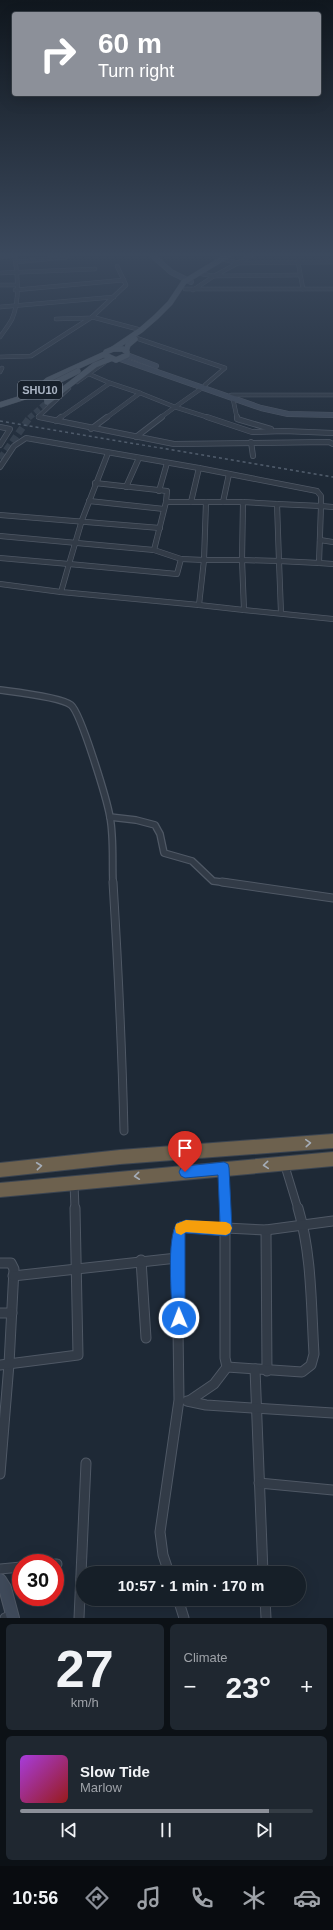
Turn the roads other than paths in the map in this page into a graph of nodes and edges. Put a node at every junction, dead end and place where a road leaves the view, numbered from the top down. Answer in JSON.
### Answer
{"nodes":[{"id":1,"x":73,"y":330,"type":"edge"},
{"id":2,"x":142,"y":330,"type":"edge"},
{"id":3,"x":146,"y":330,"type":"edge"},
{"id":4,"x":136,"y":338,"type":"junction"},
{"id":5,"x":113,"y":349,"type":"junction"},
{"id":6,"x":127,"y":353,"type":"junction"},
{"id":7,"x":0,"y":357,"type":"edge"},
{"id":8,"x":108,"y":357,"type":"junction"},
{"id":9,"x":120,"y":359,"type":"junction"},
{"id":10,"x":89,"y":374,"type":"junction"},
{"id":11,"x":110,"y":383,"type":"junction"},
{"id":12,"x":203,"y":387,"type":"junction"},
{"id":13,"x":140,"y":393,"type":"junction"},
{"id":14,"x":333,"y":395,"type":"edge"},
{"id":15,"x":232,"y":397,"type":"junction"},
{"id":16,"x":0,"y":405,"type":"edge"},
{"id":17,"x":175,"y":407,"type":"junction"},
{"id":18,"x":333,"y":412,"type":"edge"},
{"id":19,"x":333,"y":415,"type":"edge"},
{"id":20,"x":56,"y":421,"type":"junction"},
{"id":21,"x":0,"y":427,"type":"edge"},
{"id":22,"x":91,"y":429,"type":"junction"},
{"id":23,"x":277,"y":431,"type":"junction"},
{"id":24,"x":333,"y":433,"type":"edge"},
{"id":25,"x":136,"y":437,"type":"junction"},
{"id":26,"x":251,"y":442,"type":"junction"},
{"id":27,"x":333,"y":444,"type":"edge"},
{"id":28,"x":0,"y":445,"type":"edge"},
{"id":29,"x":108,"y":453,"type":"junction"},
{"id":30,"x":253,"y":456,"type":"dead end"},
{"id":31,"x":139,"y":458,"type":"junction"},
{"id":32,"x":167,"y":463,"type":"junction"},
{"id":33,"x":0,"y":467,"type":"edge"},
{"id":34,"x":199,"y":468,"type":"junction"},
{"id":35,"x":229,"y":474,"type":"junction"},
{"id":36,"x":95,"y":483,"type":"junction"},
{"id":37,"x":126,"y":487,"type":"junction"},
{"id":38,"x":159,"y":491,"type":"junction"},
{"id":39,"x":89,"y":500,"type":"junction"},
{"id":40,"x":166,"y":502,"type":"junction"},
{"id":41,"x":191,"y":502,"type":"junction"},
{"id":42,"x":206,"y":502,"type":"junction"},
{"id":43,"x":223,"y":502,"type":"junction"},
{"id":44,"x":242,"y":502,"type":"junction"},
{"id":45,"x":277,"y":504,"type":"junction"},
{"id":46,"x":321,"y":506,"type":"junction"},
{"id":47,"x":333,"y":507,"type":"edge"},
{"id":48,"x":164,"y":509,"type":"junction"},
{"id":49,"x":0,"y":515,"type":"edge"},
{"id":50,"x":82,"y":520,"type":"junction"},
{"id":51,"x":160,"y":528,"type":"junction"},
{"id":52,"x":0,"y":536,"type":"edge"},
{"id":53,"x":320,"y":540,"type":"junction"},
{"id":54,"x":76,"y":542,"type":"junction"},
{"id":55,"x":333,"y":542,"type":"edge"},
{"id":56,"x":154,"y":550,"type":"junction"},
{"id":57,"x":0,"y":558,"type":"edge"},
{"id":58,"x":181,"y":559,"type":"junction"},
{"id":59,"x":204,"y":560,"type":"junction"},
{"id":60,"x":242,"y":560,"type":"junction"},
{"id":61,"x":280,"y":561,"type":"junction"},
{"id":62,"x":319,"y":563,"type":"junction"},
{"id":63,"x":70,"y":564,"type":"junction"},
{"id":64,"x":333,"y":564,"type":"edge"},
{"id":65,"x":0,"y":584,"type":"edge"},
{"id":66,"x":61,"y":592,"type":"junction"},
{"id":67,"x":199,"y":605,"type":"junction"},
{"id":68,"x":244,"y":610,"type":"junction"},
{"id":69,"x":281,"y":613,"type":"junction"},
{"id":70,"x":333,"y":619,"type":"edge"},
{"id":71,"x":0,"y":690,"type":"edge"},
{"id":72,"x":110,"y":817,"type":"junction"},
{"id":73,"x":333,"y":898,"type":"edge"},
{"id":74,"x":124,"y":1132,"type":"dead end"},
{"id":75,"x":333,"y":1141,"type":"edge"},
{"id":76,"x":333,"y":1159,"type":"edge"},
{"id":77,"x":284,"y":1163,"type":"junction"},
{"id":78,"x":224,"y":1168,"type":"junction"},
{"id":79,"x":0,"y":1169,"type":"edge"},
{"id":80,"x":74,"y":1183,"type":"junction"},
{"id":81,"x":0,"y":1190,"type":"edge"},
{"id":82,"x":333,"y":1221,"type":"edge"},
{"id":83,"x":302,"y":1225,"type":"junction"},
{"id":84,"x":226,"y":1229,"type":"junction"},
{"id":85,"x":266,"y":1230,"type":"junction"},
{"id":86,"x":177,"y":1258,"type":"junction"},
{"id":87,"x":141,"y":1260,"type":"junction"},
{"id":88,"x":0,"y":1263,"type":"edge"},
{"id":89,"x":76,"y":1269,"type":"junction"},
{"id":90,"x":13,"y":1276,"type":"junction"},
{"id":91,"x":0,"y":1313,"type":"edge"},
{"id":92,"x":12,"y":1313,"type":"junction"},
{"id":93,"x":146,"y":1338,"type":"dead end"},
{"id":94,"x":4,"y":1365,"type":"edge"},
{"id":95,"x":227,"y":1367,"type":"junction"},
{"id":96,"x":255,"y":1370,"type":"junction"},
{"id":97,"x":267,"y":1371,"type":"junction"},
{"id":98,"x":184,"y":1401,"type":"junction"},
{"id":99,"x":255,"y":1409,"type":"junction"},
{"id":100,"x":333,"y":1413,"type":"edge"},
{"id":101,"x":2,"y":1427,"type":"edge"},
{"id":102,"x":86,"y":1463,"type":"dead end"},
{"id":103,"x":0,"y":1474,"type":"edge"},
{"id":104,"x":258,"y":1483,"type":"junction"},
{"id":105,"x":333,"y":1490,"type":"edge"},
{"id":106,"x":167,"y":1566,"type":"edge"},
{"id":107,"x":263,"y":1566,"type":"edge"},
{"id":108,"x":12,"y":1568,"type":"edge"},
{"id":109,"x":0,"y":1569,"type":"edge"},
{"id":110,"x":0,"y":1580,"type":"edge"},
{"id":111,"x":180,"y":1606,"type":"edge"},
{"id":112,"x":265,"y":1606,"type":"edge"},
{"id":113,"x":10,"y":1617,"type":"edge"},
{"id":114,"x":79,"y":1618,"type":"edge"},
{"id":115,"x":184,"y":1618,"type":"edge"},
{"id":116,"x":266,"y":1618,"type":"edge"}],
"edges":[{"from":1,"to":7,"type":"street"},
{"from":2,"to":5,"type":"main road","number":"SHU10"},
{"from":3,"to":4,"type":"main road","number":"SHU10"},
{"from":4,"to":6,"type":"main road","number":"SHU10"},
{"from":4,"to":12,"type":"street"},
{"from":5,"to":6,"type":"main road"},
{"from":5,"to":8,"type":"main road","number":"SHU10"},
{"from":6,"to":9,"type":"main road","number":"SHU10"},
{"from":6,"to":12,"type":"main road"},
{"from":8,"to":8,"type":"main road"},
{"from":8,"to":9,"type":"main road","number":"SHU10"},
{"from":8,"to":10,"type":"street"},
{"from":8,"to":16,"type":"main road","number":"SHU10","bridge":true},
{"from":9,"to":12,"type":"main road"},
{"from":10,"to":11,"type":"street"},
{"from":10,"to":20,"type":"street"},
{"from":11,"to":13,"type":"street"},
{"from":11,"to":20,"type":"street"},
{"from":12,"to":15,"type":"main road"},
{"from":12,"to":17,"type":"street"},
{"from":13,"to":17,"type":"street"},
{"from":13,"to":22,"type":"street"},
{"from":14,"to":15,"type":"street"},
{"from":15,"to":18,"type":"main road"},
{"from":15,"to":19,"type":"main road"},
{"from":15,"to":23,"type":"street"},
{"from":17,"to":23,"type":"street"},
{"from":17,"to":25,"type":"street"},
{"from":20,"to":22,"type":"street"},
{"from":21,"to":28,"type":"street"},
{"from":22,"to":25,"type":"street"},
{"from":23,"to":24,"type":"street"},
{"from":25,"to":26,"type":"street"},
{"from":26,"to":27,"type":"street"},
{"from":26,"to":30,"type":"street"},
{"from":29,"to":31,"type":"street"},
{"from":29,"to":33,"type":"street"},
{"from":29,"to":36,"type":"street"},
{"from":31,"to":32,"type":"street"},
{"from":31,"to":37,"type":"street"},
{"from":32,"to":34,"type":"street"},
{"from":32,"to":38,"type":"street"},
{"from":34,"to":35,"type":"street"},
{"from":34,"to":41,"type":"street"},
{"from":35,"to":43,"type":"street"},
{"from":35,"to":46,"type":"street"},
{"from":36,"to":37,"type":"street"},
{"from":36,"to":39,"type":"street"},
{"from":37,"to":38,"type":"street"},
{"from":38,"to":40,"type":"street"},
{"from":39,"to":48,"type":"street"},
{"from":39,"to":50,"type":"street"},
{"from":40,"to":41,"type":"street"},
{"from":40,"to":48,"type":"street"},
{"from":41,"to":42,"type":"street"},
{"from":42,"to":43,"type":"street"},
{"from":42,"to":59,"type":"street"},
{"from":43,"to":44,"type":"street"},
{"from":44,"to":45,"type":"street"},
{"from":44,"to":60,"type":"street"},
{"from":45,"to":46,"type":"street"},
{"from":45,"to":61,"type":"street"},
{"from":46,"to":47,"type":"street"},
{"from":46,"to":53,"type":"street"},
{"from":48,"to":51,"type":"street"},
{"from":49,"to":50,"type":"street"},
{"from":50,"to":51,"type":"street"},
{"from":50,"to":54,"type":"street"},
{"from":51,"to":56,"type":"street"},
{"from":52,"to":54,"type":"street"},
{"from":53,"to":55,"type":"street"},
{"from":53,"to":62,"type":"street"},
{"from":54,"to":56,"type":"street"},
{"from":54,"to":63,"type":"street"},
{"from":56,"to":58,"type":"street"},
{"from":57,"to":63,"type":"street"},
{"from":58,"to":59,"type":"street"},
{"from":58,"to":63,"type":"street"},
{"from":59,"to":60,"type":"street"},
{"from":59,"to":67,"type":"street"},
{"from":60,"to":61,"type":"street"},
{"from":60,"to":68,"type":"street"},
{"from":61,"to":62,"type":"street"},
{"from":61,"to":69,"type":"street"},
{"from":62,"to":64,"type":"street"},
{"from":63,"to":66,"type":"street"},
{"from":65,"to":66,"type":"street"},
{"from":66,"to":67,"type":"street"},
{"from":67,"to":68,"type":"street"},
{"from":68,"to":69,"type":"street"},
{"from":69,"to":70,"type":"street"},
{"from":71,"to":72,"type":"street"},
{"from":72,"to":73,"type":"street"},
{"from":72,"to":74,"type":"street"},
{"from":79,"to":75,"type":"highway","one_way":true},
{"from":76,"to":77,"type":"highway"},
{"from":77,"to":78,"type":"highway","one_way":true},
{"from":77,"to":83,"type":"street"},
{"from":78,"to":80,"type":"highway","one_way":true},
{"from":78,"to":84,"type":"street"},
{"from":80,"to":81,"type":"highway"},
{"from":80,"to":89,"type":"street"},
{"from":82,"to":83,"type":"street"},
{"from":83,"to":85,"type":"street"},
{"from":83,"to":97,"type":"street"},
{"from":84,"to":85,"type":"street"},
{"from":84,"to":86,"type":"street"},
{"from":84,"to":95,"type":"street"},
{"from":85,"to":97,"type":"street"},
{"from":86,"to":87,"type":"street"},
{"from":86,"to":98,"type":"street"},
{"from":87,"to":89,"type":"street"},
{"from":87,"to":93,"type":"street"},
{"from":88,"to":90,"type":"street"},
{"from":89,"to":90,"type":"street"},
{"from":89,"to":94,"type":"street"},
{"from":90,"to":92,"type":"street"},
{"from":91,"to":92,"type":"street"},
{"from":92,"to":94,"type":"street"},
{"from":94,"to":101,"type":"street"},
{"from":95,"to":96,"type":"street"},
{"from":95,"to":98,"type":"street"},
{"from":96,"to":97,"type":"street"},
{"from":96,"to":99,"type":"street"},
{"from":98,"to":99,"type":"street"},
{"from":98,"to":106,"type":"street"},
{"from":99,"to":100,"type":"street"},
{"from":99,"to":104,"type":"street"},
{"from":101,"to":103,"type":"street"},
{"from":102,"to":114,"type":"street"},
{"from":104,"to":105,"type":"street"},
{"from":104,"to":107,"type":"street"},
{"from":108,"to":109,"type":"street"},
{"from":110,"to":113,"type":"main road"},
{"from":111,"to":115,"type":"street"},
{"from":112,"to":116,"type":"street"}]}
